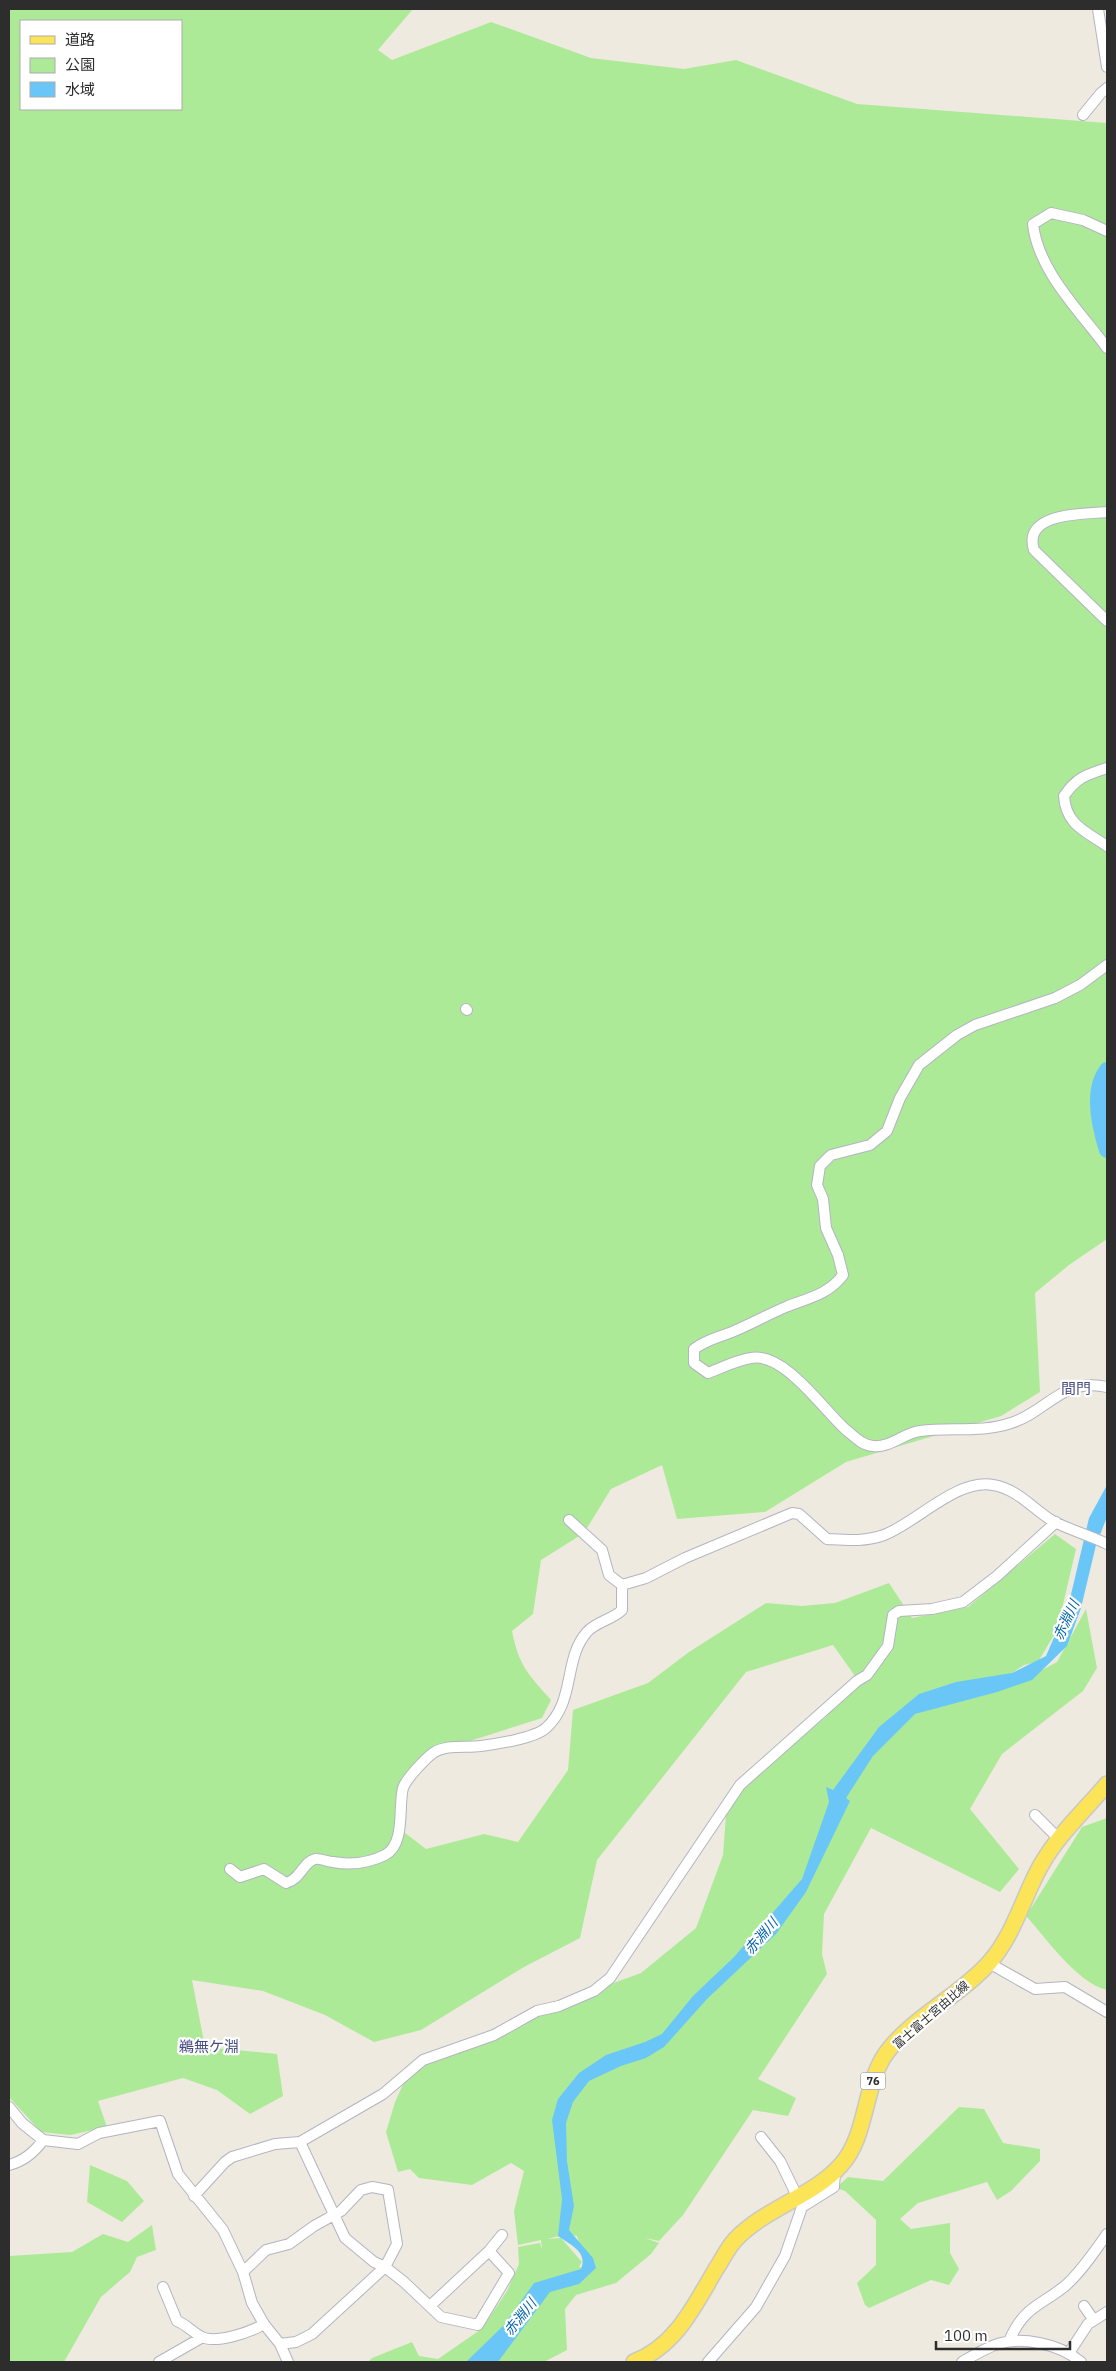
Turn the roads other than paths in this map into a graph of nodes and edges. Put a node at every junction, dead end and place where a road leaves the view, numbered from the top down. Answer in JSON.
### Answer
{"nodes":[{"id":1,"x":1098,"y":9,"type":"edge"},
{"id":2,"x":1107,"y":67,"type":"edge"},
{"id":3,"x":1107,"y":88,"type":"edge"},
{"id":4,"x":1083,"y":115,"type":"dead end"},
{"id":5,"x":1107,"y":231,"type":"edge"},
{"id":6,"x":1107,"y":348,"type":"edge"},
{"id":7,"x":1107,"y":512,"type":"edge"},
{"id":8,"x":1107,"y":621,"type":"edge"},
{"id":9,"x":1107,"y":768,"type":"edge"},
{"id":10,"x":1107,"y":846,"type":"edge"},
{"id":11,"x":1107,"y":965,"type":"edge"},
{"id":12,"x":1107,"y":1386,"type":"edge"},
{"id":13,"x":569,"y":1520,"type":"dead end"},
{"id":14,"x":1056,"y":1522,"type":"junction"},
{"id":15,"x":1104,"y":1543,"type":"edge"},
{"id":16,"x":622,"y":1585,"type":"junction"},
{"id":17,"x":1107,"y":1784,"type":"edge"},
{"id":18,"x":1035,"y":1815,"type":"dead end"},
{"id":19,"x":1059,"y":1839,"type":"junction"},
{"id":20,"x":230,"y":1869,"type":"dead end"},
{"id":21,"x":989,"y":1963,"type":"junction"},
{"id":22,"x":1107,"y":2012,"type":"edge"},
{"id":23,"x":9,"y":2107,"type":"edge"},
{"id":24,"x":761,"y":2137,"type":"dead end"},
{"id":25,"x":43,"y":2140,"type":"junction"},
{"id":26,"x":300,"y":2142,"type":"junction"},
{"id":27,"x":9,"y":2165,"type":"edge"},
{"id":28,"x":836,"y":2172,"type":"junction"},
{"id":29,"x":194,"y":2196,"type":"junction"},
{"id":30,"x":797,"y":2196,"type":"junction"},
{"id":31,"x":335,"y":2214,"type":"junction"},
{"id":32,"x":1107,"y":2234,"type":"edge"},
{"id":33,"x":502,"y":2235,"type":"dead end"},
{"id":34,"x":489,"y":2251,"type":"junction"},
{"id":35,"x":385,"y":2267,"type":"junction"},
{"id":36,"x":244,"y":2272,"type":"junction"},
{"id":37,"x":163,"y":2286,"type":"dead end"},
{"id":38,"x":431,"y":2305,"type":"junction"},
{"id":39,"x":1084,"y":2306,"type":"dead end"},
{"id":40,"x":1107,"y":2312,"type":"edge"},
{"id":41,"x":1093,"y":2319,"type":"junction"},
{"id":42,"x":264,"y":2324,"type":"junction"},
{"id":43,"x":201,"y":2338,"type":"junction"},
{"id":44,"x":1010,"y":2340,"type":"junction"},
{"id":45,"x":280,"y":2344,"type":"junction"},
{"id":46,"x":1069,"y":2353,"type":"junction"},
{"id":47,"x":159,"y":2362,"type":"edge"},
{"id":48,"x":288,"y":2362,"type":"edge"},
{"id":49,"x":634,"y":2362,"type":"edge"},
{"id":50,"x":708,"y":2362,"type":"edge"},
{"id":51,"x":962,"y":2362,"type":"edge"},
{"id":52,"x":1080,"y":2362,"type":"edge"}],
"edges":[{"from":1,"to":2,"type":"street"},
{"from":3,"to":4,"type":"street"},
{"from":5,"to":6,"type":"street"},
{"from":7,"to":8,"type":"street"},
{"from":9,"to":10,"type":"street"},
{"from":11,"to":12,"type":"street"},
{"from":13,"to":16,"type":"street"},
{"from":14,"to":15,"type":"street"},
{"from":14,"to":16,"type":"street"},
{"from":14,"to":26,"type":"street"},
{"from":16,"to":20,"type":"street"},
{"from":17,"to":19,"type":"main road","name":"富士富士宮由比線","number":"76"},
{"from":18,"to":19,"type":"street"},
{"from":19,"to":21,"type":"main road","name":"富士富士宮由比線","number":"76"},
{"from":21,"to":22,"type":"street"},
{"from":21,"to":28,"type":"main road","name":"富士富士宮由比線","number":"76"},
{"from":23,"to":25,"type":"street"},
{"from":24,"to":30,"type":"street"},
{"from":25,"to":27,"type":"street"},
{"from":25,"to":29,"type":"street"},
{"from":26,"to":29,"type":"street"},
{"from":26,"to":31,"type":"street"},
{"from":28,"to":30,"type":"main road","name":"富士富士宮由比線","number":"76"},
{"from":28,"to":50,"type":"street"},
{"from":29,"to":36,"type":"street"},
{"from":30,"to":49,"type":"main road","name":"富士富士宮由比線","number":"76"},
{"from":31,"to":35,"type":"street"},
{"from":31,"to":35,"type":"street"},
{"from":31,"to":36,"type":"street"},
{"from":32,"to":44,"type":"street"},
{"from":33,"to":34,"type":"street"},
{"from":34,"to":38,"type":"street"},
{"from":34,"to":38,"type":"street"},
{"from":35,"to":38,"type":"street"},
{"from":35,"to":45,"type":"street"},
{"from":36,"to":42,"type":"street"},
{"from":37,"to":43,"type":"street"},
{"from":39,"to":41,"type":"street"},
{"from":40,"to":41,"type":"street"},
{"from":41,"to":46,"type":"street"},
{"from":42,"to":43,"type":"street"},
{"from":42,"to":45,"type":"street"},
{"from":43,"to":47,"type":"street"},
{"from":44,"to":46,"type":"street"},
{"from":44,"to":51,"type":"street"},
{"from":45,"to":48,"type":"street"},
{"from":46,"to":52,"type":"street"}]}
